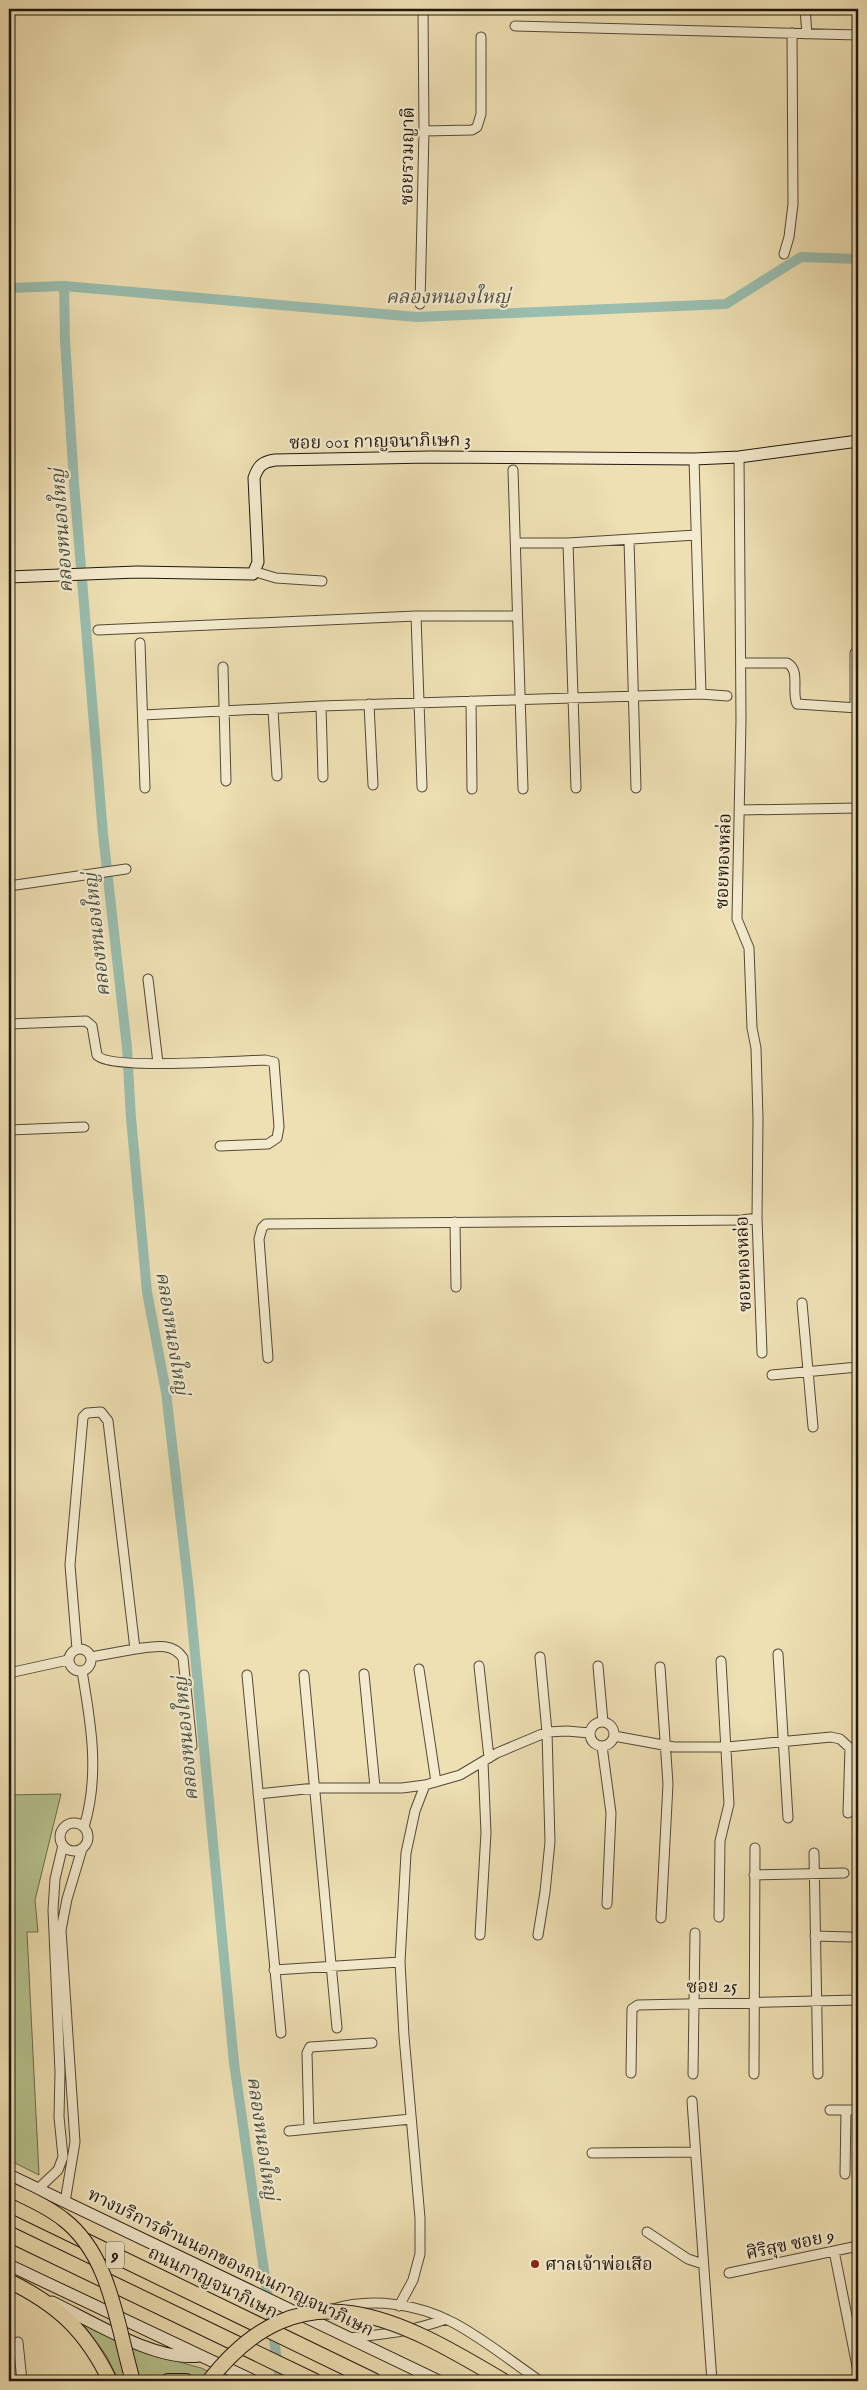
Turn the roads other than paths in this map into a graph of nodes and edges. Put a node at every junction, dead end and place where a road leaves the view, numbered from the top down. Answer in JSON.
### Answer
{"nodes":[{"id":1,"x":423,"y":9,"type":"edge"},
{"id":2,"x":805,"y":9,"type":"edge"},
{"id":3,"x":515,"y":26,"type":"dead end"},
{"id":4,"x":792,"y":33,"type":"junction"},
{"id":5,"x":807,"y":34,"type":"junction"},
{"id":6,"x":858,"y":35,"type":"edge"},
{"id":7,"x":481,"y":37,"type":"dead end"},
{"id":8,"x":424,"y":131,"type":"junction"},
{"id":9,"x":784,"y":254,"type":"dead end"},
{"id":10,"x":420,"y":304,"type":"dead end"},
{"id":11,"x":858,"y":441,"type":"edge"},
{"id":12,"x":739,"y":457,"type":"junction"},
{"id":13,"x":694,"y":459,"type":"junction"},
{"id":14,"x":513,"y":470,"type":"dead end"},
{"id":15,"x":696,"y":534,"type":"junction"},
{"id":16,"x":629,"y":540,"type":"junction"},
{"id":17,"x":517,"y":543,"type":"junction"},
{"id":18,"x":568,"y":543,"type":"junction"},
{"id":19,"x":256,"y":572,"type":"junction"},
{"id":20,"x":9,"y":577,"type":"edge"},
{"id":21,"x":322,"y":581,"type":"dead end"},
{"id":22,"x":416,"y":616,"type":"junction"},
{"id":23,"x":517,"y":616,"type":"junction"},
{"id":24,"x":98,"y":630,"type":"dead end"},
{"id":25,"x":140,"y":643,"type":"dead end"},
{"id":26,"x":855,"y":653,"type":"dead end"},
{"id":27,"x":741,"y":663,"type":"junction"},
{"id":28,"x":223,"y":667,"type":"dead end"},
{"id":29,"x":702,"y":694,"type":"junction"},
{"id":30,"x":634,"y":696,"type":"junction"},
{"id":31,"x":727,"y":696,"type":"dead end"},
{"id":32,"x":573,"y":698,"type":"junction"},
{"id":33,"x":520,"y":700,"type":"junction"},
{"id":34,"x":471,"y":701,"type":"junction"},
{"id":35,"x":420,"y":703,"type":"junction"},
{"id":36,"x":369,"y":704,"type":"junction"},
{"id":37,"x":321,"y":706,"type":"junction"},
{"id":38,"x":856,"y":708,"type":"edge"},
{"id":39,"x":273,"y":710,"type":"junction"},
{"id":40,"x":226,"y":711,"type":"junction"},
{"id":41,"x":143,"y":714,"type":"junction"},
{"id":42,"x":277,"y":776,"type":"dead end"},
{"id":43,"x":323,"y":777,"type":"dead end"},
{"id":44,"x":226,"y":781,"type":"dead end"},
{"id":45,"x":373,"y":785,"type":"dead end"},
{"id":46,"x":422,"y":787,"type":"dead end"},
{"id":47,"x":145,"y":788,"type":"dead end"},
{"id":48,"x":576,"y":788,"type":"dead end"},
{"id":49,"x":636,"y":788,"type":"dead end"},
{"id":50,"x":472,"y":789,"type":"dead end"},
{"id":51,"x":523,"y":789,"type":"dead end"},
{"id":52,"x":858,"y":808,"type":"edge"},
{"id":53,"x":740,"y":810,"type":"junction"},
{"id":54,"x":126,"y":869,"type":"dead end"},
{"id":55,"x":9,"y":886,"type":"edge"},
{"id":56,"x":148,"y":979,"type":"dead end"},
{"id":57,"x":9,"y":1024,"type":"edge"},
{"id":58,"x":158,"y":1063,"type":"junction"},
{"id":59,"x":84,"y":1127,"type":"dead end"},
{"id":60,"x":9,"y":1130,"type":"edge"},
{"id":61,"x":220,"y":1146,"type":"dead end"},
{"id":62,"x":757,"y":1218,"type":"junction"},
{"id":63,"x":455,"y":1222,"type":"junction"},
{"id":64,"x":456,"y":1287,"type":"dead end"},
{"id":65,"x":802,"y":1303,"type":"dead end"},
{"id":66,"x":762,"y":1353,"type":"dead end"},
{"id":67,"x":268,"y":1358,"type":"dead end"},
{"id":68,"x":858,"y":1368,"type":"edge"},
{"id":69,"x":808,"y":1372,"type":"junction"},
{"id":70,"x":772,"y":1375,"type":"dead end"},
{"id":71,"x":813,"y":1426,"type":"dead end"},
{"id":72,"x":77,"y":1649,"type":"junction"},
{"id":73,"x":135,"y":1649,"type":"junction"},
{"id":74,"x":778,"y":1654,"type":"dead end"},
{"id":75,"x":91,"y":1657,"type":"junction"},
{"id":76,"x":540,"y":1657,"type":"dead end"},
{"id":77,"x":68,"y":1660,"type":"junction"},
{"id":78,"x":720,"y":1661,"type":"dead end"},
{"id":79,"x":479,"y":1666,"type":"dead end"},
{"id":80,"x":598,"y":1666,"type":"dead end"},
{"id":81,"x":660,"y":1667,"type":"dead end"},
{"id":82,"x":419,"y":1669,"type":"dead end"},
{"id":83,"x":82,"y":1671,"type":"junction"},
{"id":84,"x":9,"y":1673,"type":"edge"},
{"id":85,"x":364,"y":1674,"type":"dead end"},
{"id":86,"x":247,"y":1675,"type":"dead end"},
{"id":87,"x":304,"y":1675,"type":"dead end"},
{"id":88,"x":603,"y":1722,"type":"junction"},
{"id":89,"x":547,"y":1732,"type":"junction"},
{"id":90,"x":590,"y":1733,"type":"junction"},
{"id":91,"x":614,"y":1736,"type":"junction"},
{"id":92,"x":783,"y":1742,"type":"junction"},
{"id":93,"x":192,"y":1746,"type":"dead end"},
{"id":94,"x":602,"y":1746,"type":"junction"},
{"id":95,"x":665,"y":1746,"type":"junction"},
{"id":96,"x":727,"y":1747,"type":"junction"},
{"id":97,"x":486,"y":1760,"type":"junction"},
{"id":98,"x":436,"y":1782,"type":"junction"},
{"id":99,"x":425,"y":1784,"type":"junction"},
{"id":100,"x":375,"y":1787,"type":"junction"},
{"id":101,"x":315,"y":1788,"type":"junction"},
{"id":102,"x":258,"y":1794,"type":"junction"},
{"id":103,"x":848,"y":1813,"type":"dead end"},
{"id":104,"x":788,"y":1818,"type":"dead end"},
{"id":105,"x":84,"y":1827,"type":"junction"},
{"id":106,"x":63,"y":1845,"type":"junction"},
{"id":107,"x":755,"y":1848,"type":"dead end"},
{"id":108,"x":82,"y":1849,"type":"junction"},
{"id":109,"x":814,"y":1853,"type":"dead end"},
{"id":110,"x":844,"y":1873,"type":"dead end"},
{"id":111,"x":754,"y":1875,"type":"junction"},
{"id":112,"x":814,"y":1875,"type":"junction"},
{"id":113,"x":607,"y":1904,"type":"dead end"},
{"id":114,"x":719,"y":1917,"type":"dead end"},
{"id":115,"x":661,"y":1918,"type":"dead end"},
{"id":116,"x":57,"y":1933,"type":"junction"},
{"id":117,"x":695,"y":1933,"type":"dead end"},
{"id":118,"x":538,"y":1935,"type":"dead end"},
{"id":119,"x":480,"y":1936,"type":"dead end"},
{"id":120,"x":815,"y":1936,"type":"junction"},
{"id":121,"x":850,"y":1937,"type":"dead end"},
{"id":122,"x":400,"y":1962,"type":"junction"},
{"id":123,"x":332,"y":1968,"type":"junction"},
{"id":124,"x":274,"y":1970,"type":"junction"},
{"id":125,"x":815,"y":2000,"type":"junction"},
{"id":126,"x":858,"y":2000,"type":"edge"},
{"id":127,"x":754,"y":2001,"type":"junction"},
{"id":128,"x":694,"y":2002,"type":"junction"},
{"id":129,"x":337,"y":2028,"type":"dead end"},
{"id":130,"x":281,"y":2033,"type":"dead end"},
{"id":131,"x":372,"y":2043,"type":"dead end"},
{"id":132,"x":65,"y":2074,"type":"junction"},
{"id":133,"x":631,"y":2074,"type":"dead end"},
{"id":134,"x":692,"y":2074,"type":"dead end"},
{"id":135,"x":754,"y":2074,"type":"dead end"},
{"id":136,"x":818,"y":2074,"type":"dead end"},
{"id":137,"x":692,"y":2101,"type":"dead end"},
{"id":138,"x":830,"y":2110,"type":"dead end"},
{"id":139,"x":858,"y":2110,"type":"edge"},
{"id":140,"x":846,"y":2111,"type":"junction"},
{"id":141,"x":411,"y":2119,"type":"junction"},
{"id":142,"x":309,"y":2129,"type":"junction"},
{"id":143,"x":289,"y":2131,"type":"dead end"},
{"id":144,"x":695,"y":2152,"type":"junction"},
{"id":145,"x":592,"y":2153,"type":"dead end"},
{"id":146,"x":9,"y":2174,"type":"edge"},
{"id":147,"x":845,"y":2174,"type":"dead end"},
{"id":148,"x":9,"y":2189,"type":"edge"},
{"id":149,"x":38,"y":2189,"type":"junction"},
{"id":150,"x":65,"y":2202,"type":"junction"},
{"id":151,"x":9,"y":2204,"type":"edge"},
{"id":152,"x":647,"y":2232,"type":"dead end"},
{"id":153,"x":9,"y":2234,"type":"edge"},
{"id":154,"x":858,"y":2246,"type":"edge"},
{"id":155,"x":834,"y":2251,"type":"junction"},
{"id":156,"x":703,"y":2264,"type":"junction"},
{"id":157,"x":9,"y":2265,"type":"edge"},
{"id":158,"x":728,"y":2273,"type":"dead end"},
{"id":159,"x":9,"y":2281,"type":"edge"},
{"id":160,"x":36,"y":2294,"type":"junction"},
{"id":161,"x":399,"y":2306,"type":"junction"},
{"id":162,"x":446,"y":2319,"type":"junction"},
{"id":163,"x":858,"y":2319,"type":"edge"},
{"id":164,"x":848,"y":2322,"type":"junction"},
{"id":165,"x":317,"y":2323,"type":"junction"},
{"id":166,"x":349,"y":2338,"type":"junction"},
{"id":167,"x":18,"y":2342,"type":"dead end"},
{"id":168,"x":201,"y":2356,"type":"junction"},
{"id":169,"x":858,"y":2371,"type":"edge"},
{"id":170,"x":22,"y":2381,"type":"edge"},
{"id":171,"x":110,"y":2381,"type":"edge"},
{"id":172,"x":133,"y":2381,"type":"edge"},
{"id":173,"x":168,"y":2381,"type":"edge"},
{"id":174,"x":186,"y":2381,"type":"edge"},
{"id":175,"x":208,"y":2381,"type":"edge"},
{"id":176,"x":254,"y":2381,"type":"edge"},
{"id":177,"x":314,"y":2381,"type":"edge"},
{"id":178,"x":374,"y":2381,"type":"edge"},
{"id":179,"x":439,"y":2381,"type":"edge"},
{"id":180,"x":504,"y":2381,"type":"edge"},
{"id":181,"x":540,"y":2381,"type":"edge"},
{"id":182,"x":712,"y":2381,"type":"edge"}],
"edges":[{"from":1,"to":8,"type":"street","name":"ซอยรวมญาติ"},
{"from":2,"to":5,"type":"street"},
{"from":3,"to":4,"type":"street"},
{"from":4,"to":5,"type":"street"},
{"from":4,"to":9,"type":"street"},
{"from":5,"to":6,"type":"street"},
{"from":7,"to":8,"type":"street"},
{"from":8,"to":10,"type":"street","name":"ซอยรวมญาติ"},
{"from":11,"to":12,"type":"street","name":"ซอย 001 กาญจนาภิเษก 3"},
{"from":12,"to":13,"type":"street","name":"ซอย 001 กาญจนาภิเษก 3"},
{"from":12,"to":27,"type":"street","name":"ซอยทองหล่อ"},
{"from":13,"to":15,"type":"street"},
{"from":13,"to":19,"type":"street","name":"ซอย 001 กาญจนาภิเษก 3"},
{"from":14,"to":17,"type":"street"},
{"from":15,"to":16,"type":"street"},
{"from":15,"to":29,"type":"street"},
{"from":16,"to":18,"type":"street"},
{"from":16,"to":30,"type":"street"},
{"from":17,"to":18,"type":"street"},
{"from":17,"to":23,"type":"street"},
{"from":18,"to":32,"type":"street"},
{"from":19,"to":20,"type":"street"},
{"from":19,"to":21,"type":"street"},
{"from":22,"to":23,"type":"street"},
{"from":22,"to":24,"type":"street"},
{"from":22,"to":35,"type":"street"},
{"from":23,"to":33,"type":"street"},
{"from":25,"to":41,"type":"street"},
{"from":26,"to":38,"type":"street"},
{"from":27,"to":38,"type":"street"},
{"from":27,"to":53,"type":"street","name":"ซอยทองหล่อ"},
{"from":28,"to":40,"type":"street"},
{"from":29,"to":30,"type":"street"},
{"from":29,"to":31,"type":"street"},
{"from":30,"to":32,"type":"street"},
{"from":30,"to":49,"type":"street"},
{"from":32,"to":33,"type":"street"},
{"from":32,"to":48,"type":"street"},
{"from":33,"to":34,"type":"street"},
{"from":33,"to":51,"type":"street"},
{"from":34,"to":35,"type":"street"},
{"from":34,"to":50,"type":"street"},
{"from":35,"to":36,"type":"street"},
{"from":35,"to":46,"type":"street"},
{"from":36,"to":37,"type":"street"},
{"from":36,"to":45,"type":"street"},
{"from":37,"to":39,"type":"street"},
{"from":37,"to":43,"type":"street"},
{"from":39,"to":40,"type":"street"},
{"from":39,"to":42,"type":"street"},
{"from":40,"to":41,"type":"street"},
{"from":40,"to":44,"type":"street"},
{"from":41,"to":47,"type":"street"},
{"from":52,"to":53,"type":"street"},
{"from":53,"to":62,"type":"street","name":"ซอยทองหล่อ"},
{"from":54,"to":55,"type":"street"},
{"from":56,"to":58,"type":"street"},
{"from":57,"to":58,"type":"street"},
{"from":58,"to":61,"type":"street"},
{"from":59,"to":60,"type":"street"},
{"from":62,"to":63,"type":"street"},
{"from":62,"to":66,"type":"street","name":"ซอยทองหล่อ"},
{"from":63,"to":64,"type":"street"},
{"from":63,"to":67,"type":"street"},
{"from":65,"to":69,"type":"street"},
{"from":68,"to":69,"type":"street"},
{"from":69,"to":70,"type":"street"},
{"from":69,"to":71,"type":"street"},
{"from":72,"to":73,"type":"street"},
{"from":72,"to":75,"type":"street"},
{"from":72,"to":77,"type":"street"},
{"from":73,"to":75,"type":"street"},
{"from":73,"to":93,"type":"street"},
{"from":74,"to":92,"type":"street"},
{"from":75,"to":83,"type":"street"},
{"from":76,"to":89,"type":"street"},
{"from":77,"to":83,"type":"street"},
{"from":77,"to":84,"type":"street"},
{"from":78,"to":96,"type":"street"},
{"from":79,"to":97,"type":"street"},
{"from":80,"to":88,"type":"street"},
{"from":81,"to":95,"type":"street"},
{"from":82,"to":98,"type":"street"},
{"from":83,"to":105,"type":"street"},
{"from":85,"to":100,"type":"street"},
{"from":86,"to":102,"type":"street"},
{"from":87,"to":101,"type":"street"},
{"from":88,"to":90,"type":"street"},
{"from":88,"to":91,"type":"street"},
{"from":89,"to":90,"type":"street"},
{"from":89,"to":97,"type":"street"},
{"from":89,"to":118,"type":"street"},
{"from":90,"to":94,"type":"street"},
{"from":91,"to":94,"type":"street"},
{"from":91,"to":95,"type":"street"},
{"from":92,"to":96,"type":"street"},
{"from":92,"to":103,"type":"street"},
{"from":92,"to":104,"type":"street"},
{"from":94,"to":113,"type":"street"},
{"from":95,"to":96,"type":"street"},
{"from":95,"to":115,"type":"street"},
{"from":96,"to":114,"type":"street"},
{"from":97,"to":98,"type":"street"},
{"from":97,"to":119,"type":"street"},
{"from":98,"to":99,"type":"street"},
{"from":99,"to":100,"type":"street"},
{"from":99,"to":122,"type":"street"},
{"from":100,"to":101,"type":"street"},
{"from":101,"to":102,"type":"street"},
{"from":101,"to":123,"type":"street"},
{"from":102,"to":124,"type":"street"},
{"from":105,"to":106,"type":"street"},
{"from":105,"to":108,"type":"street"},
{"from":106,"to":108,"type":"street"},
{"from":106,"to":116,"type":"street"},
{"from":107,"to":111,"type":"street"},
{"from":108,"to":116,"type":"street"},
{"from":109,"to":112,"type":"street"},
{"from":110,"to":112,"type":"street"},
{"from":111,"to":112,"type":"street"},
{"from":111,"to":127,"type":"street"},
{"from":112,"to":120,"type":"street"},
{"from":116,"to":132,"type":"street"},
{"from":117,"to":128,"type":"street"},
{"from":120,"to":121,"type":"street"},
{"from":120,"to":125,"type":"street"},
{"from":122,"to":123,"type":"street"},
{"from":122,"to":141,"type":"street"},
{"from":123,"to":124,"type":"street"},
{"from":123,"to":129,"type":"street"},
{"from":124,"to":130,"type":"street"},
{"from":125,"to":126,"type":"street","name":"ซอย 25"},
{"from":125,"to":127,"type":"street","name":"ซอย 25"},
{"from":125,"to":136,"type":"street"},
{"from":127,"to":128,"type":"street","name":"ซอย 25"},
{"from":127,"to":135,"type":"street"},
{"from":128,"to":133,"type":"street","name":"ซอย 25"},
{"from":128,"to":134,"type":"street"},
{"from":131,"to":142,"type":"street"},
{"from":132,"to":149,"type":"street"},
{"from":132,"to":150,"type":"street"},
{"from":137,"to":144,"type":"street"},
{"from":138,"to":140,"type":"street"},
{"from":139,"to":140,"type":"street"},
{"from":140,"to":147,"type":"street"},
{"from":141,"to":142,"type":"street"},
{"from":141,"to":161,"type":"street"},
{"from":142,"to":143,"type":"street"},
{"from":144,"to":145,"type":"street"},
{"from":144,"to":156,"type":"street"},
{"from":146,"to":149,"type":"street","name":"ทางบริการด้านนอกของถนนกาญจนาภิเษก"},
{"from":148,"to":172,"type":"main road","bridge":true},
{"from":149,"to":150,"type":"street","name":"ทางบริการด้านนอกของถนนกาญจนาภิเษก"},
{"from":150,"to":165,"type":"street","name":"ทางบริการด้านนอกของถนนกาญจนาภิเษก"},
{"from":151,"to":178,"type":"highway","name":"ถนนกาญจนาภิเษก","number":"9"},
{"from":152,"to":156,"type":"street"},
{"from":153,"to":177,"type":"highway","number":"9"},
{"from":154,"to":155,"type":"street","name":"ศิริสุข ซอย 9"},
{"from":155,"to":158,"type":"street","name":"ศิริสุข ซอย 9"},
{"from":155,"to":164,"type":"street"},
{"from":156,"to":182,"type":"street"},
{"from":157,"to":168,"type":"street"},
{"from":159,"to":160,"type":"main road"},
{"from":160,"to":168,"type":"street"},
{"from":160,"to":171,"type":"main road"},
{"from":161,"to":162,"type":"street"},
{"from":161,"to":165,"type":"street"},
{"from":162,"to":166,"type":"street"},
{"from":162,"to":181,"type":"street"},
{"from":163,"to":164,"type":"street"},
{"from":164,"to":169,"type":"street"},
{"from":165,"to":166,"type":"street","name":"ทางบริการด้านนอกของถนนกาญจนาภิเษก"},
{"from":166,"to":179,"type":"street","name":"ทางบริการด้านนอกของถนนกาญจนาภิเษก"},
{"from":167,"to":170,"type":"street"},
{"from":168,"to":176,"type":"street"},
{"from":173,"to":174,"type":"main road"},
{"from":175,"to":180,"type":"main road","bridge":true}]}
